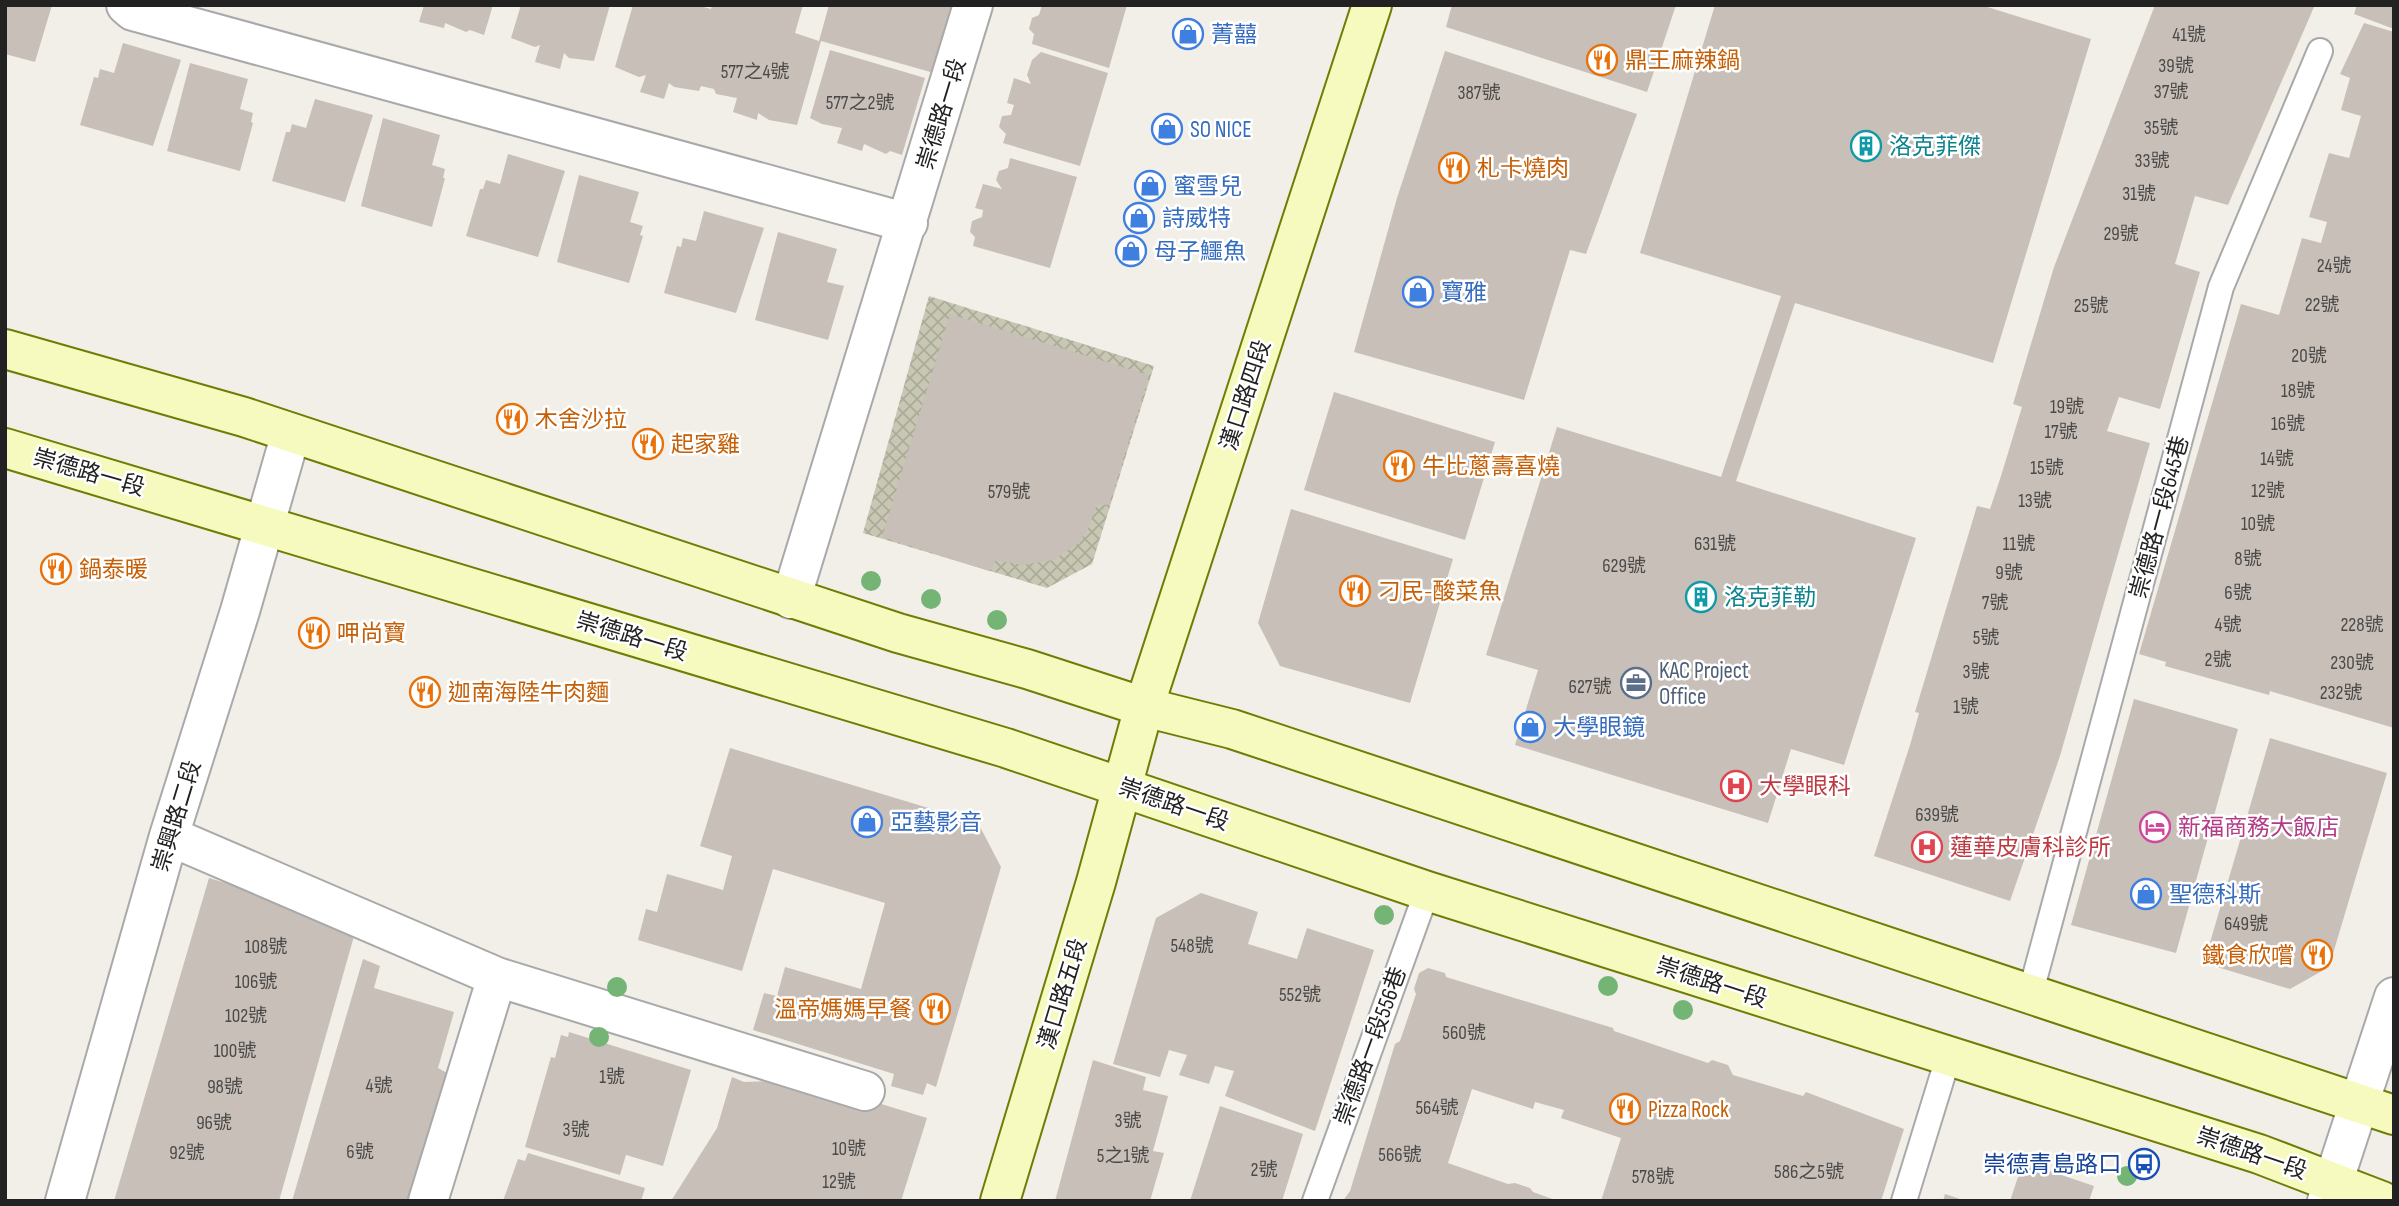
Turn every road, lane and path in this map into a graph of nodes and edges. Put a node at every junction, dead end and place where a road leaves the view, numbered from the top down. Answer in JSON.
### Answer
{"nodes":[{"id":1,"x":126,"y":5,"type":"edge"},
{"id":2,"x":973,"y":5,"type":"edge"},
{"id":3,"x":1372,"y":5,"type":"edge"},
{"id":4,"x":2320,"y":51,"type":"dead end"},
{"id":5,"x":908,"y":223,"type":"junction"},
{"id":6,"x":5,"y":349,"type":"edge"},
{"id":7,"x":290,"y":433,"type":"junction"},
{"id":8,"x":5,"y":448,"type":"edge"},
{"id":9,"x":264,"y":525,"type":"junction"},
{"id":10,"x":791,"y":599,"type":"junction"},
{"id":11,"x":1144,"y":707,"type":"junction"},
{"id":12,"x":1123,"y":787,"type":"junction"},
{"id":13,"x":169,"y":836,"type":"junction"},
{"id":14,"x":1427,"y":891,"type":"junction"},
{"id":15,"x":497,"y":977,"type":"junction"},
{"id":16,"x":2030,"y":995,"type":"junction"},
{"id":17,"x":2394,"y":997,"type":"edge"},
{"id":18,"x":1948,"y":1058,"type":"junction"},
{"id":19,"x":865,"y":1091,"type":"dead end"},
{"id":20,"x":2377,"y":1109,"type":"edge"},
{"id":21,"x":2331,"y":1191,"type":"edge"},
{"id":22,"x":65,"y":1201,"type":"edge"},
{"id":23,"x":428,"y":1201,"type":"edge"},
{"id":24,"x":1000,"y":1201,"type":"edge"},
{"id":25,"x":1315,"y":1201,"type":"edge"},
{"id":26,"x":1904,"y":1201,"type":"edge"},
{"id":27,"x":2382,"y":1201,"type":"edge"}],
"edges":[{"from":1,"to":5,"type":"street"},
{"from":2,"to":5,"type":"street","name":"崇德路一段"},
{"from":3,"to":11,"type":"main road","name":"漢口路四段"},
{"from":4,"to":16,"type":"lane","name":"崇德路一段645巷"},
{"from":5,"to":10,"type":"street","name":"崇德路一段"},
{"from":6,"to":7,"type":"main road"},
{"from":7,"to":9,"type":"street","name":"崇興路二段"},
{"from":7,"to":10,"type":"main road"},
{"from":8,"to":9,"type":"main road","name":"崇德路一段"},
{"from":9,"to":12,"type":"main road","name":"崇德路一段"},
{"from":9,"to":13,"type":"street","name":"崇興路二段"},
{"from":10,"to":11,"type":"main road"},
{"from":11,"to":12,"type":"main road","name":"漢口路四段"},
{"from":11,"to":16,"type":"main road"},
{"from":12,"to":14,"type":"main road","name":"崇德路一段"},
{"from":12,"to":24,"type":"main road","name":"漢口路五段"},
{"from":13,"to":15,"type":"street"},
{"from":13,"to":22,"type":"street","name":"崇興路二段"},
{"from":14,"to":18,"type":"main road","name":"崇德路一段"},
{"from":14,"to":25,"type":"lane","name":"崇德路一段556巷"},
{"from":15,"to":19,"type":"street"},
{"from":15,"to":23,"type":"street"},
{"from":16,"to":20,"type":"main road"},
{"from":17,"to":20,"type":"street"},
{"from":18,"to":21,"type":"main road","name":"崇德路一段"},
{"from":18,"to":26,"type":"lane"},
{"from":20,"to":21,"type":"street"},
{"from":21,"to":27,"type":"main road","name":"崇德路一段"}]}
